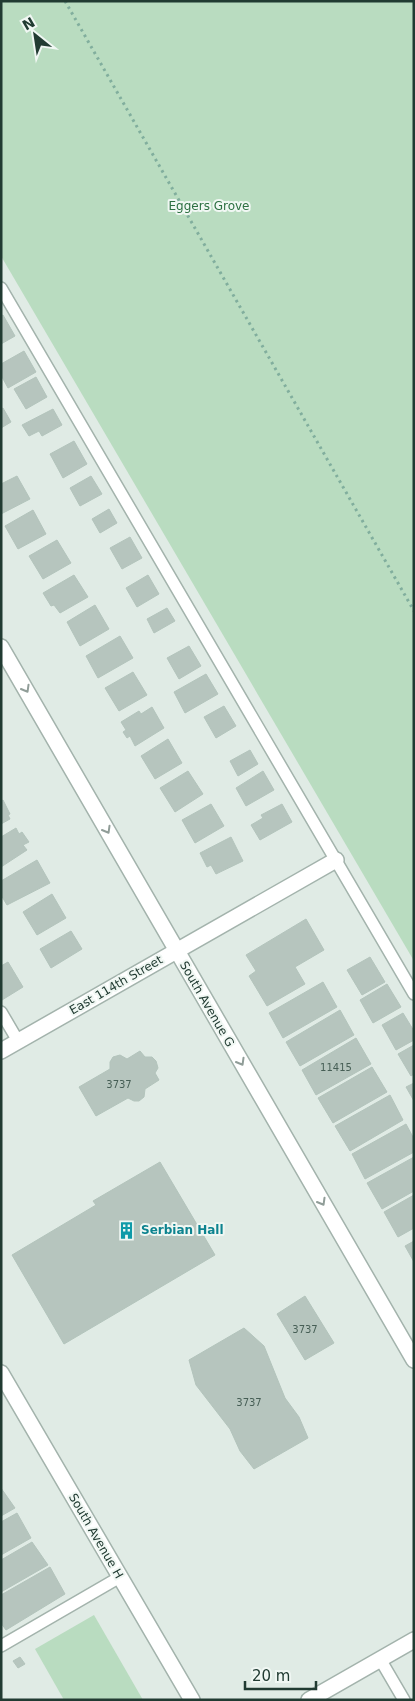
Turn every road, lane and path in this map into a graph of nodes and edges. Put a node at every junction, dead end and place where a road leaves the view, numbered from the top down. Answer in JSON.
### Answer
{"nodes":[{"id":1,"x":65,"y":1,"type":"edge"},
{"id":2,"x":1,"y":288,"type":"edge"},
{"id":3,"x":414,"y":611,"type":"edge"},
{"id":4,"x":1,"y":647,"type":"edge"},
{"id":5,"x":336,"y":860,"type":"junction"},
{"id":6,"x":177,"y":951,"type":"junction"},
{"id":7,"x":414,"y":994,"type":"edge"},
{"id":8,"x":1,"y":1012,"type":"edge"},
{"id":9,"x":18,"y":1041,"type":"junction"},
{"id":10,"x":1,"y":1050,"type":"edge"},
{"id":11,"x":414,"y":1360,"type":"edge"},
{"id":12,"x":1,"y":1373,"type":"edge"},
{"id":13,"x":120,"y":1577,"type":"junction"},
{"id":14,"x":414,"y":1640,"type":"edge"},
{"id":15,"x":1,"y":1646,"type":"edge"},
{"id":16,"x":380,"y":1659,"type":"junction"},
{"id":17,"x":192,"y":1700,"type":"edge"},
{"id":18,"x":309,"y":1700,"type":"edge"},
{"id":19,"x":404,"y":1700,"type":"edge"}],
"edges":[{"from":1,"to":3,"type":"path"},
{"from":2,"to":5,"type":"lane"},
{"from":4,"to":6,"type":"street","name":"South Avenue G","one_way":true},
{"from":5,"to":6,"type":"street","name":"East 114th Street"},
{"from":5,"to":7,"type":"lane"},
{"from":6,"to":9,"type":"street","name":"East 114th Street"},
{"from":6,"to":11,"type":"street","name":"South Avenue G","one_way":true},
{"from":8,"to":9,"type":"lane"},
{"from":9,"to":10,"type":"street","name":"East 114th Street"},
{"from":12,"to":13,"type":"street","name":"South Avenue H"},
{"from":13,"to":15,"type":"lane"},
{"from":13,"to":17,"type":"street","name":"South Avenue H"},
{"from":14,"to":16,"type":"street"},
{"from":16,"to":18,"type":"street"},
{"from":16,"to":19,"type":"lane"}]}
